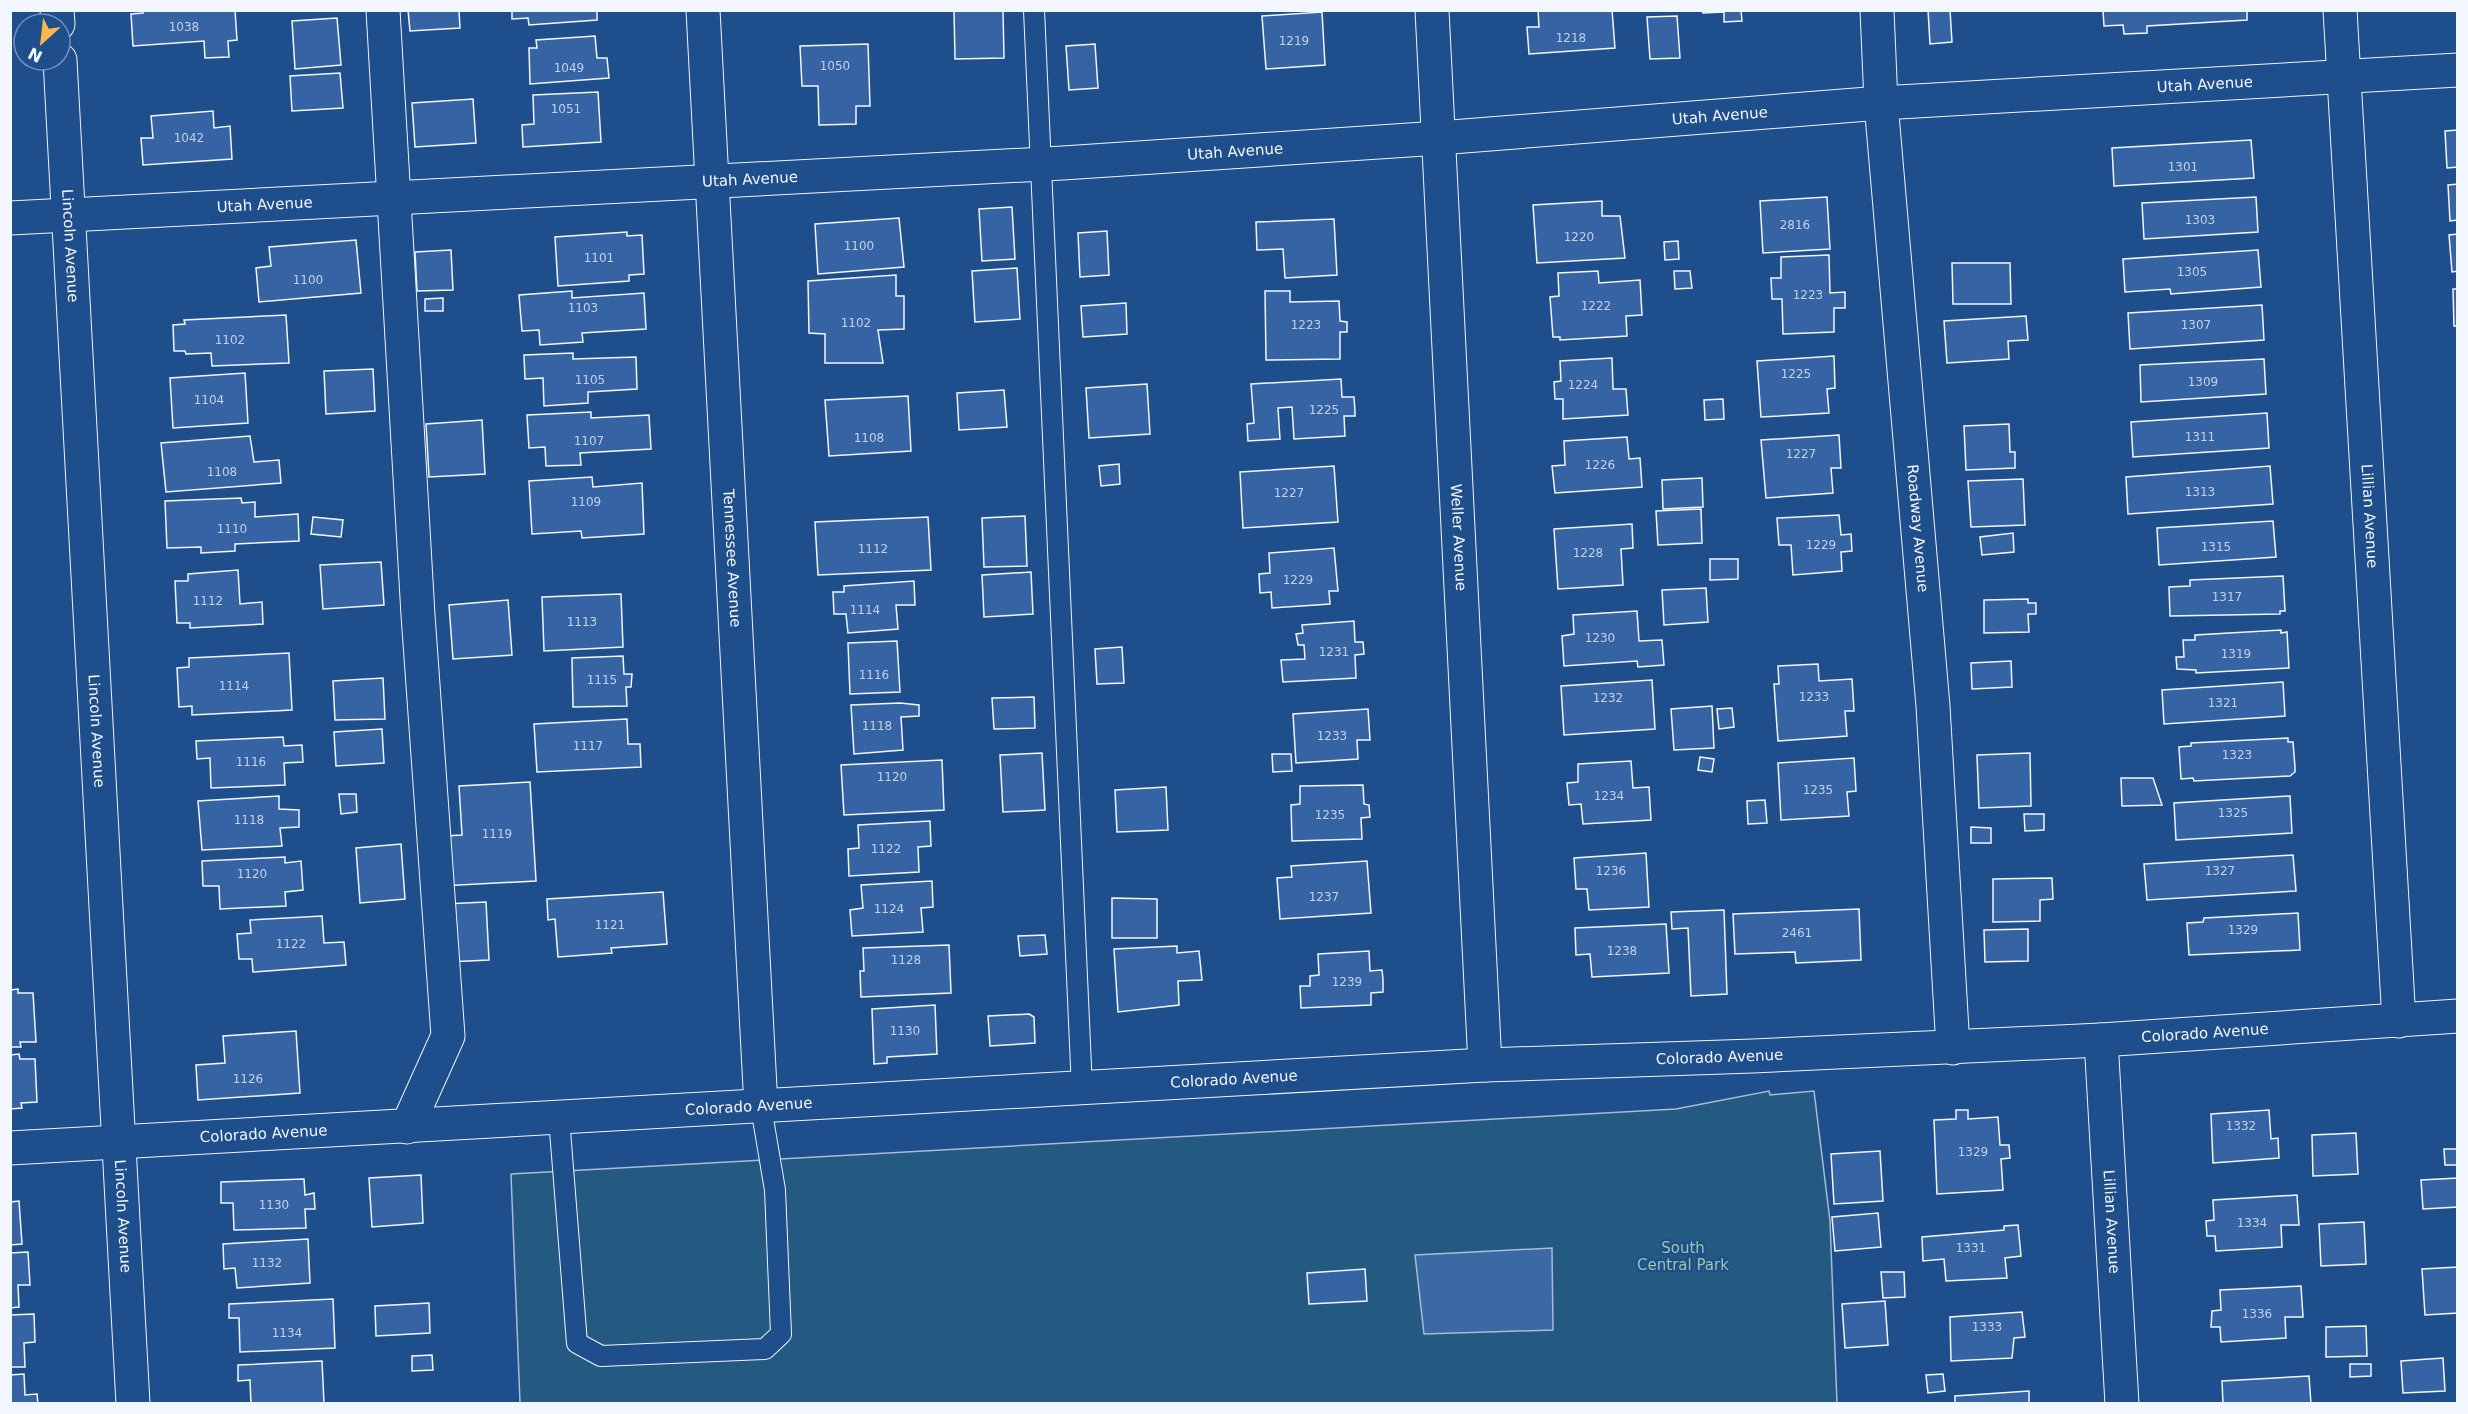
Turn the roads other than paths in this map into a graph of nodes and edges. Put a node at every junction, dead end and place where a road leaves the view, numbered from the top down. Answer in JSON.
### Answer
{"nodes":[{"id":1,"x":383,"y":10,"type":"edge"},
{"id":2,"x":703,"y":10,"type":"edge"},
{"id":3,"x":1034,"y":10,"type":"edge"},
{"id":4,"x":1432,"y":10,"type":"edge"},
{"id":5,"x":1876,"y":10,"type":"edge"},
{"id":6,"x":2340,"y":10,"type":"edge"},
{"id":7,"x":2457,"y":70,"type":"edge"},
{"id":8,"x":61,"y":72,"type":"edge"},
{"id":9,"x":2344,"y":75,"type":"junction"},
{"id":10,"x":1881,"y":102,"type":"junction"},
{"id":11,"x":1439,"y":138,"type":"junction"},
{"id":12,"x":1041,"y":164,"type":"junction"},
{"id":13,"x":712,"y":181,"type":"junction"},
{"id":14,"x":394,"y":198,"type":"junction"},
{"id":15,"x":68,"y":215,"type":"junction"},
{"id":16,"x":10,"y":218,"type":"edge"},
{"id":17,"x":2457,"y":1016,"type":"edge"},
{"id":18,"x":2398,"y":1021,"type":"junction"},
{"id":19,"x":2101,"y":1040,"type":"junction"},
{"id":20,"x":1953,"y":1048,"type":"junction"},
{"id":21,"x":1485,"y":1065,"type":"junction"},
{"id":22,"x":1082,"y":1089,"type":"junction"},
{"id":23,"x":761,"y":1107,"type":"junction"},
{"id":24,"x":559,"y":1118,"type":"junction"},
{"id":25,"x":407,"y":1127,"type":"junction"},
{"id":26,"x":118,"y":1142,"type":"junction"},
{"id":27,"x":10,"y":1148,"type":"edge"},
{"id":28,"x":133,"y":1404,"type":"edge"},
{"id":29,"x":2122,"y":1404,"type":"edge"}],
"edges":[{"from":1,"to":14,"type":"street"},
{"from":2,"to":13,"type":"street","name":"Tennessee Avenue"},
{"from":3,"to":12,"type":"lane"},
{"from":4,"to":11,"type":"street","name":"Weller Avenue"},
{"from":5,"to":10,"type":"street","name":"Roadway Avenue"},
{"from":6,"to":9,"type":"street","name":"Lillian Avenue"},
{"from":7,"to":9,"type":"street","name":"Utah Avenue"},
{"from":8,"to":15,"type":"street","name":"Lincoln Avenue"},
{"from":9,"to":10,"type":"street","name":"Utah Avenue"},
{"from":9,"to":18,"type":"street","name":"Lillian Avenue"},
{"from":10,"to":11,"type":"street","name":"Utah Avenue"},
{"from":10,"to":20,"type":"street","name":"Roadway Avenue"},
{"from":11,"to":12,"type":"street","name":"Utah Avenue"},
{"from":11,"to":21,"type":"street","name":"Weller Avenue"},
{"from":12,"to":13,"type":"street","name":"Utah Avenue"},
{"from":12,"to":22,"type":"lane"},
{"from":13,"to":14,"type":"street","name":"Utah Avenue"},
{"from":13,"to":23,"type":"street","name":"Tennessee Avenue"},
{"from":14,"to":15,"type":"street","name":"Utah Avenue"},
{"from":14,"to":25,"type":"street"},
{"from":15,"to":16,"type":"street","name":"Utah Avenue"},
{"from":15,"to":26,"type":"street","name":"Lincoln Avenue"},
{"from":17,"to":18,"type":"street","name":"Colorado Avenue"},
{"from":18,"to":19,"type":"street","name":"Colorado Avenue"},
{"from":19,"to":20,"type":"street","name":"Colorado Avenue"},
{"from":19,"to":29,"type":"street","name":"Lillian Avenue"},
{"from":20,"to":21,"type":"street","name":"Colorado Avenue"},
{"from":21,"to":22,"type":"street","name":"Colorado Avenue"},
{"from":22,"to":23,"type":"street","name":"Colorado Avenue"},
{"from":23,"to":24,"type":"street","name":"Colorado Avenue"},
{"from":23,"to":24,"type":"lane"},
{"from":24,"to":25,"type":"street","name":"Colorado Avenue"},
{"from":25,"to":26,"type":"street","name":"Colorado Avenue"},
{"from":26,"to":27,"type":"street","name":"Colorado Avenue"},
{"from":26,"to":28,"type":"street","name":"Lincoln Avenue"}]}
